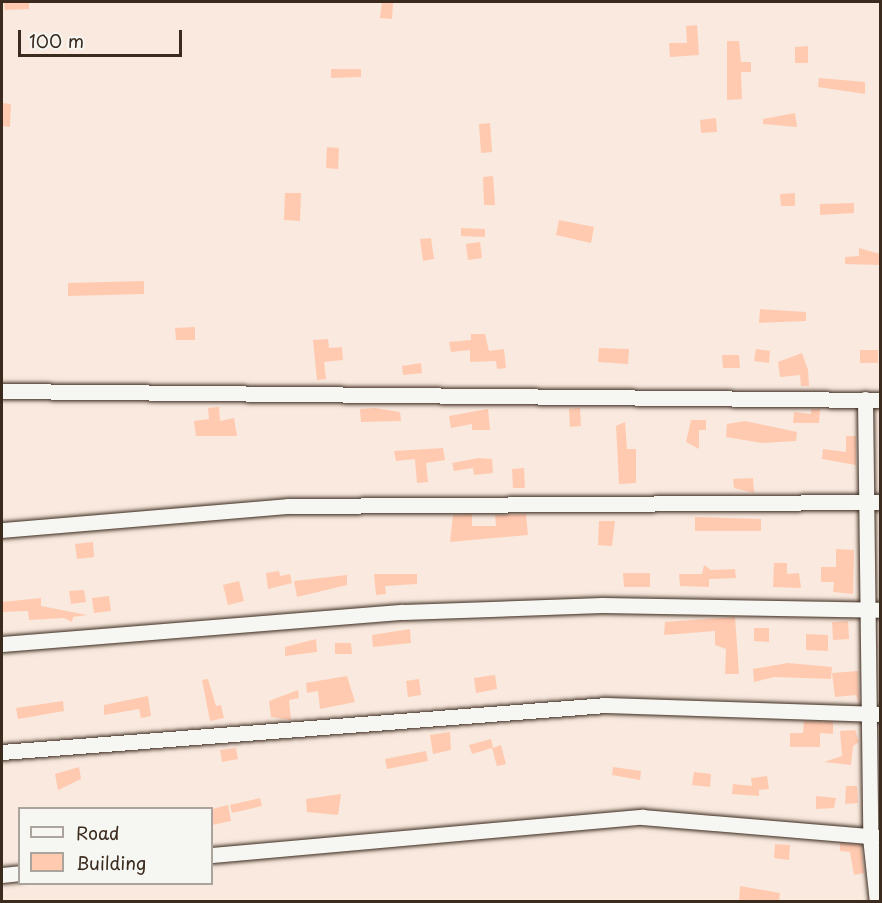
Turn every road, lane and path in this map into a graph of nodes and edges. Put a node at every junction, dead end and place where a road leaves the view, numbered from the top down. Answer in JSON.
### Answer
{"nodes":[{"id":1,"x":2,"y":391,"type":"edge"},
{"id":2,"x":873,"y":400,"type":"edge"},
{"id":3,"x":874,"y":501,"type":"edge"},
{"id":4,"x":2,"y":530,"type":"edge"},
{"id":5,"x":874,"y":610,"type":"edge"},
{"id":6,"x":2,"y":644,"type":"edge"},
{"id":7,"x":875,"y":713,"type":"edge"},
{"id":8,"x":2,"y":752,"type":"edge"},
{"id":9,"x":875,"y":837,"type":"edge"},
{"id":10,"x":213,"y":855,"type":"edge"},
{"id":11,"x":18,"y":873,"type":"edge"},
{"id":12,"x":2,"y":875,"type":"edge"},
{"id":13,"x":877,"y":902,"type":"edge"}],
"edges":[{"from":1,"to":2,"type":"street"},
{"from":2,"to":3,"type":"street"},
{"from":3,"to":4,"type":"street"},
{"from":3,"to":5,"type":"street"},
{"from":5,"to":6,"type":"street"},
{"from":5,"to":7,"type":"street"},
{"from":7,"to":8,"type":"street"},
{"from":7,"to":9,"type":"street"},
{"from":9,"to":10,"type":"street"},
{"from":9,"to":13,"type":"street"},
{"from":11,"to":12,"type":"street"}]}
